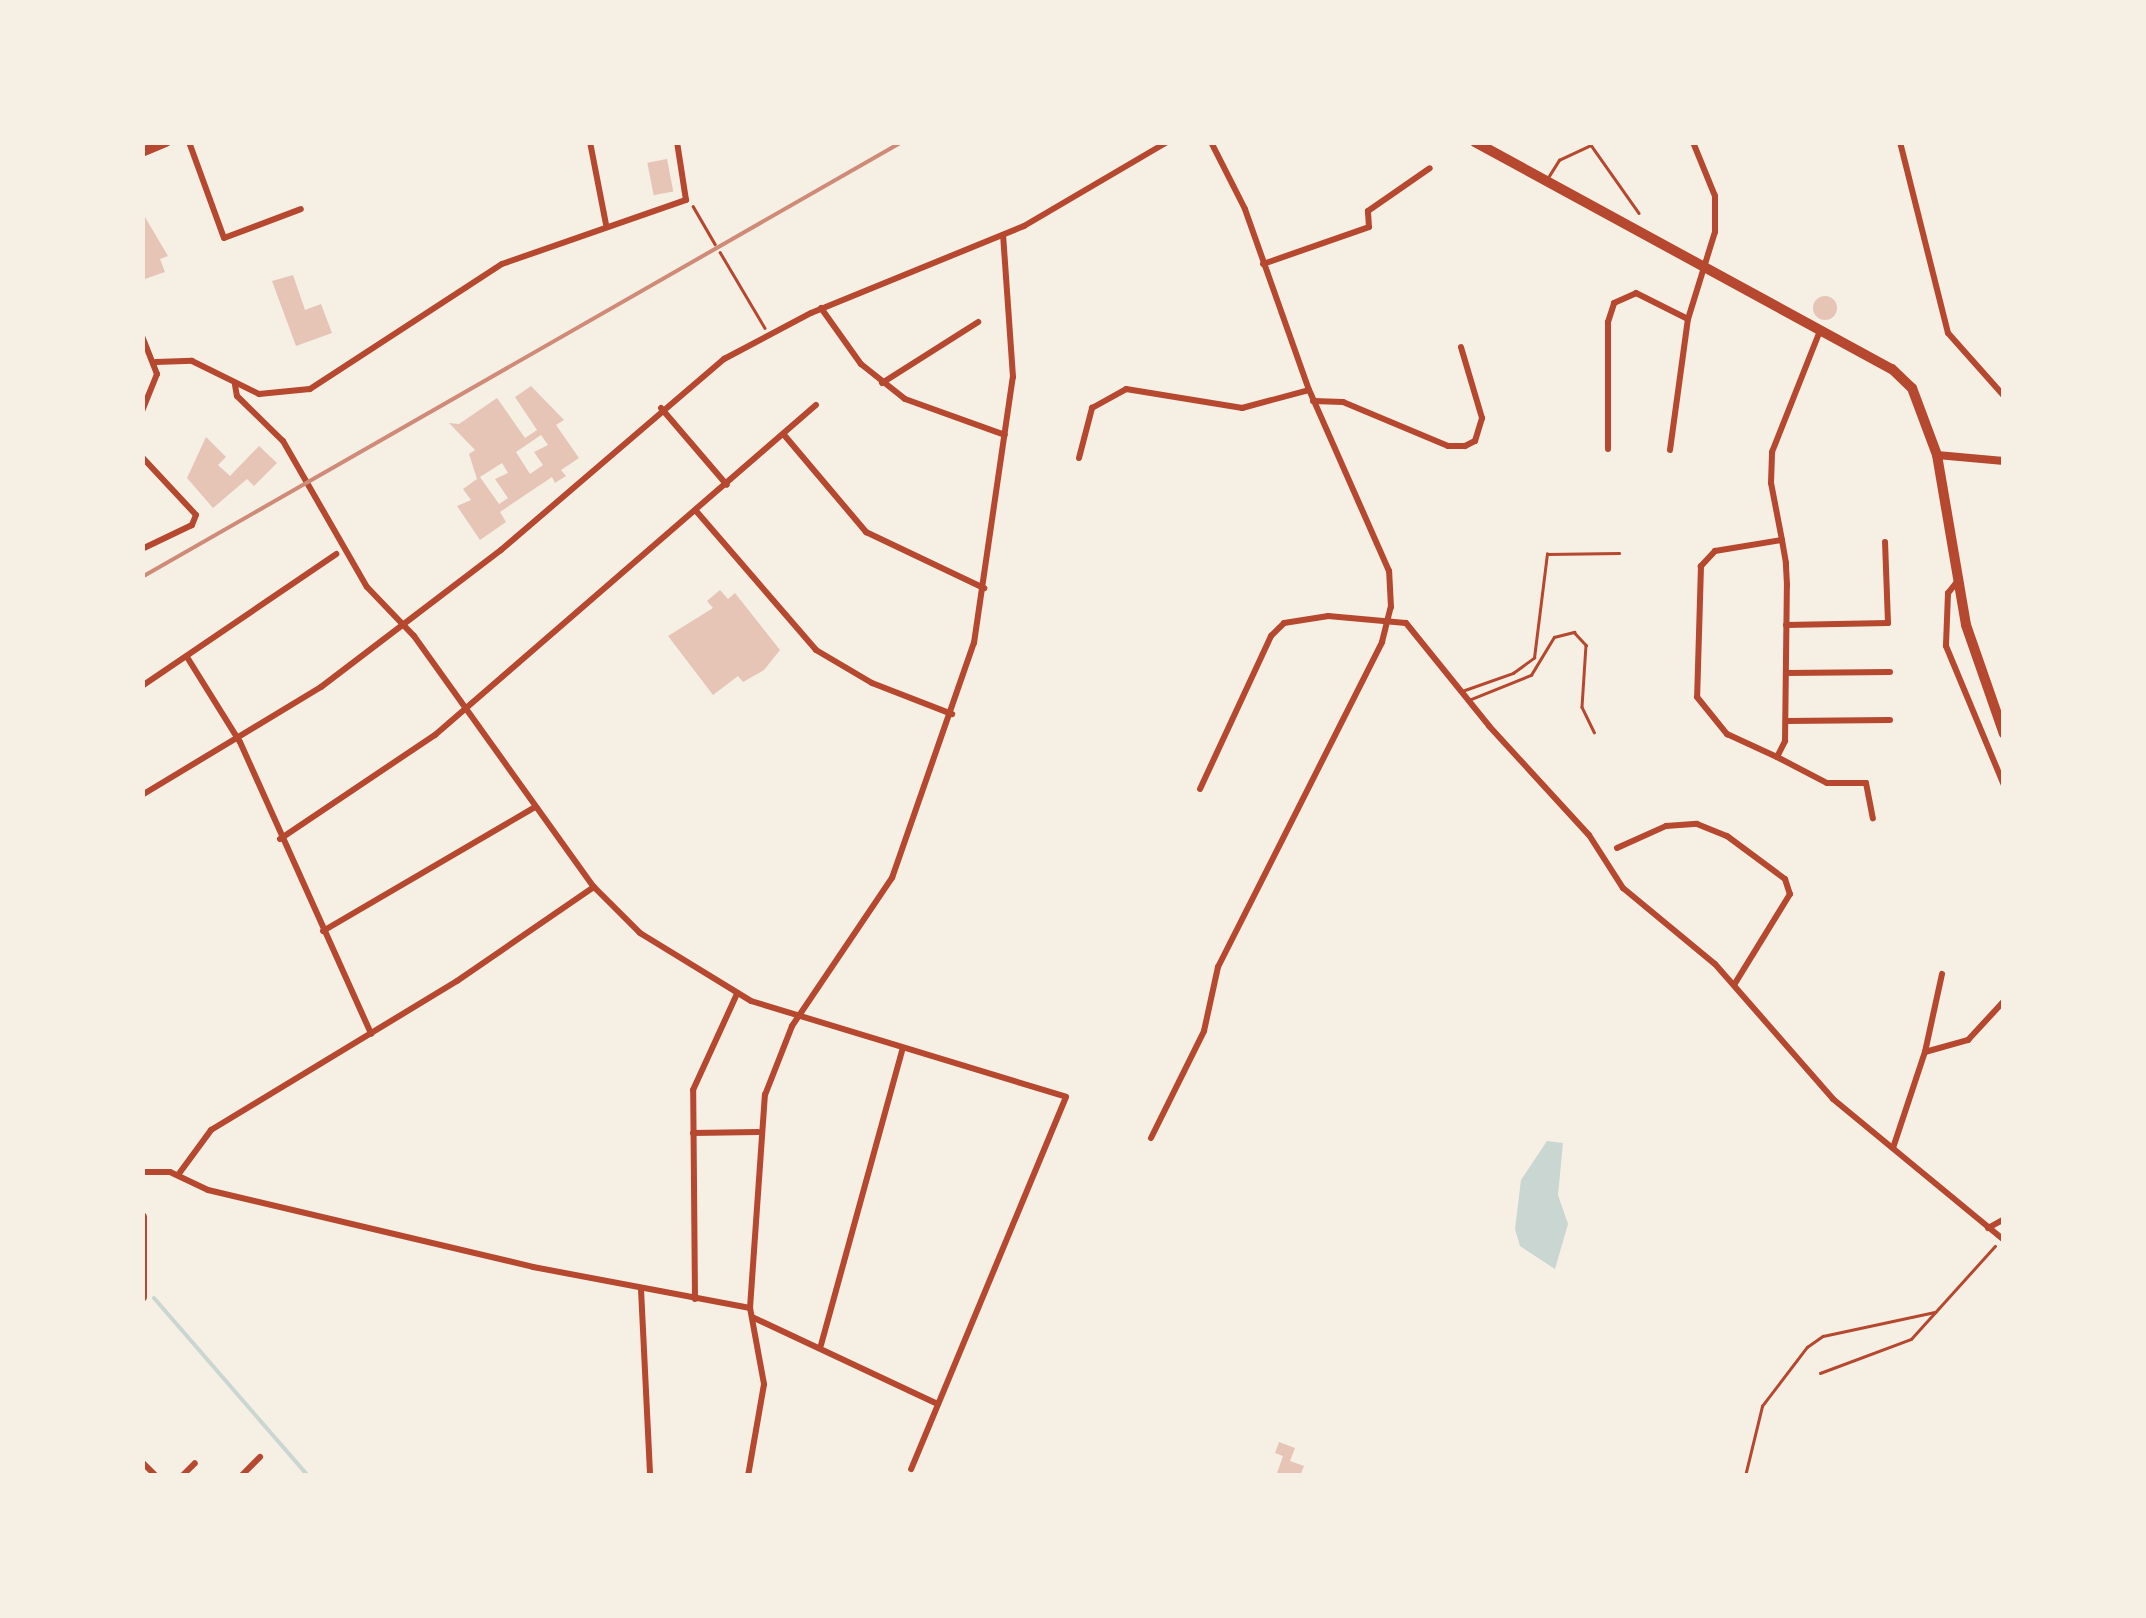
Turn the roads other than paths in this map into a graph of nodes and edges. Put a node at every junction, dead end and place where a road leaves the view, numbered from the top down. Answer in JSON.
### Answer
{"nodes":[{"id":1,"x":166,"y":142,"type":"edge"},
{"id":2,"x":189,"y":142,"type":"edge"},
{"id":3,"x":590,"y":142,"type":"edge"},
{"id":4,"x":677,"y":142,"type":"edge"},
{"id":5,"x":1167,"y":142,"type":"edge"},
{"id":6,"x":1211,"y":142,"type":"edge"},
{"id":7,"x":1474,"y":142,"type":"edge"},
{"id":8,"x":1693,"y":142,"type":"edge"},
{"id":9,"x":1900,"y":142,"type":"edge"},
{"id":10,"x":142,"y":152,"type":"edge"},
{"id":11,"x":1430,"y":168,"type":"dead end"},
{"id":12,"x":1546,"y":182,"type":"junction"},
{"id":13,"x":302,"y":209,"type":"dead end"},
{"id":14,"x":1639,"y":213,"type":"dead end"},
{"id":15,"x":606,"y":224,"type":"junction"},
{"id":16,"x":1003,"y":235,"type":"junction"},
{"id":17,"x":1262,"y":264,"type":"junction"},
{"id":18,"x":1702,"y":269,"type":"junction"},
{"id":19,"x":821,"y":308,"type":"junction"},
{"id":20,"x":1688,"y":319,"type":"junction"},
{"id":21,"x":978,"y":322,"type":"dead end"},
{"id":22,"x":1819,"y":333,"type":"junction"},
{"id":23,"x":142,"y":336,"type":"edge"},
{"id":24,"x":1461,"y":348,"type":"dead end"},
{"id":25,"x":156,"y":362,"type":"junction"},
{"id":26,"x":882,"y":383,"type":"junction"},
{"id":27,"x":235,"y":385,"type":"junction"},
{"id":28,"x":1309,"y":390,"type":"junction"},
{"id":29,"x":2004,"y":396,"type":"edge"},
{"id":30,"x":1313,"y":400,"type":"junction"},
{"id":31,"x":816,"y":405,"type":"dead end"},
{"id":32,"x":661,"y":408,"type":"junction"},
{"id":33,"x":142,"y":411,"type":"edge"},
{"id":34,"x":1005,"y":435,"type":"junction"},
{"id":35,"x":786,"y":436,"type":"junction"},
{"id":36,"x":1608,"y":449,"type":"dead end"},
{"id":37,"x":1670,"y":450,"type":"dead end"},
{"id":38,"x":1937,"y":455,"type":"junction"},
{"id":39,"x":142,"y":457,"type":"edge"},
{"id":40,"x":1078,"y":458,"type":"dead end"},
{"id":41,"x":2004,"y":462,"type":"edge"},
{"id":42,"x":727,"y":485,"type":"junction"},
{"id":43,"x":697,"y":512,"type":"junction"},
{"id":44,"x":1782,"y":540,"type":"junction"},
{"id":45,"x":1885,"y":542,"type":"dead end"},
{"id":46,"x":142,"y":550,"type":"edge"},
{"id":47,"x":1619,"y":553,"type":"dead end"},
{"id":48,"x":336,"y":554,"type":"dead end"},
{"id":49,"x":1958,"y":581,"type":"junction"},
{"id":50,"x":984,"y":588,"type":"junction"},
{"id":51,"x":1388,"y":622,"type":"junction"},
{"id":52,"x":403,"y":625,"type":"junction"},
{"id":53,"x":1786,"y":625,"type":"junction"},
{"id":54,"x":187,"y":657,"type":"junction"},
{"id":55,"x":1890,"y":672,"type":"dead end"},
{"id":56,"x":1786,"y":673,"type":"junction"},
{"id":57,"x":142,"y":686,"type":"edge"},
{"id":58,"x":1461,"y":691,"type":"junction"},
{"id":59,"x":1467,"y":701,"type":"junction"},
{"id":60,"x":466,"y":708,"type":"junction"},
{"id":61,"x":952,"y":714,"type":"junction"},
{"id":62,"x":1786,"y":720,"type":"junction"},
{"id":63,"x":1890,"y":720,"type":"dead end"},
{"id":64,"x":1594,"y":732,"type":"dead end"},
{"id":65,"x":2004,"y":734,"type":"edge"},
{"id":66,"x":240,"y":742,"type":"junction"},
{"id":67,"x":1777,"y":758,"type":"junction"},
{"id":68,"x":2004,"y":786,"type":"edge"},
{"id":69,"x":1200,"y":789,"type":"dead end"},
{"id":70,"x":142,"y":795,"type":"edge"},
{"id":71,"x":536,"y":807,"type":"junction"},
{"id":72,"x":1872,"y":818,"type":"dead end"},
{"id":73,"x":280,"y":839,"type":"junction"},
{"id":74,"x":1618,"y":848,"type":"dead end"},
{"id":75,"x":594,"y":887,"type":"junction"},
{"id":76,"x":323,"y":931,"type":"junction"},
{"id":77,"x":1942,"y":974,"type":"dead end"},
{"id":78,"x":1734,"y":985,"type":"junction"},
{"id":79,"x":738,"y":994,"type":"junction"},
{"id":80,"x":2004,"y":1001,"type":"edge"},
{"id":81,"x":797,"y":1018,"type":"junction"},
{"id":82,"x":371,"y":1034,"type":"junction"},
{"id":83,"x":902,"y":1050,"type":"junction"},
{"id":84,"x":1925,"y":1052,"type":"junction"},
{"id":85,"x":758,"y":1132,"type":"junction"},
{"id":86,"x":693,"y":1133,"type":"junction"},
{"id":87,"x":1151,"y":1138,"type":"dead end"},
{"id":88,"x":1893,"y":1148,"type":"junction"},
{"id":89,"x":142,"y":1172,"type":"edge"},
{"id":90,"x":178,"y":1176,"type":"junction"},
{"id":91,"x":142,"y":1217,"type":"edge"},
{"id":92,"x":2004,"y":1218,"type":"edge"},
{"id":93,"x":1988,"y":1228,"type":"junction"},
{"id":94,"x":2003,"y":1239,"type":"edge"},
{"id":95,"x":642,"y":1290,"type":"junction"},
{"id":96,"x":142,"y":1297,"type":"edge"},
{"id":97,"x":694,"y":1299,"type":"junction"},
{"id":98,"x":750,"y":1308,"type":"junction"},
{"id":99,"x":752,"y":1317,"type":"junction"},
{"id":100,"x":821,"y":1344,"type":"junction"},
{"id":101,"x":938,"y":1404,"type":"junction"},
{"id":102,"x":260,"y":1457,"type":"dead end"},
{"id":103,"x":142,"y":1462,"type":"edge"},
{"id":104,"x":194,"y":1464,"type":"dead end"},
{"id":105,"x":911,"y":1470,"type":"dead end"},
{"id":106,"x":156,"y":1476,"type":"edge"},
{"id":107,"x":182,"y":1476,"type":"edge"},
{"id":108,"x":241,"y":1476,"type":"edge"},
{"id":109,"x":650,"y":1476,"type":"edge"},
{"id":110,"x":748,"y":1476,"type":"edge"}],
"edges":[{"from":1,"to":10,"type":"main road"},
{"from":2,"to":13,"type":"street"},
{"from":3,"to":15,"type":"street"},
{"from":4,"to":15,"type":"street"},
{"from":5,"to":16,"type":"street"},
{"from":6,"to":17,"type":"street"},
{"from":7,"to":12,"type":"main road"},
{"from":8,"to":18,"type":"street"},
{"from":9,"to":29,"type":"street"},
{"from":11,"to":17,"type":"street"},
{"from":12,"to":14,"type":"lane"},
{"from":12,"to":18,"type":"main road"},
{"from":15,"to":27,"type":"street"},
{"from":16,"to":19,"type":"street"},
{"from":16,"to":34,"type":"street"},
{"from":17,"to":28,"type":"street"},
{"from":18,"to":20,"type":"street"},
{"from":18,"to":22,"type":"main road"},
{"from":19,"to":26,"type":"street"},
{"from":19,"to":32,"type":"street"},
{"from":20,"to":36,"type":"street"},
{"from":20,"to":37,"type":"street"},
{"from":21,"to":26,"type":"street"},
{"from":22,"to":38,"type":"main road"},
{"from":22,"to":44,"type":"street"},
{"from":23,"to":25,"type":"street"},
{"from":24,"to":30,"type":"street"},
{"from":25,"to":27,"type":"street"},
{"from":25,"to":33,"type":"street"},
{"from":26,"to":34,"type":"street"},
{"from":27,"to":52,"type":"street"},
{"from":28,"to":30,"type":"street"},
{"from":28,"to":40,"type":"street"},
{"from":30,"to":51,"type":"street"},
{"from":31,"to":35,"type":"street"},
{"from":32,"to":42,"type":"street"},
{"from":32,"to":52,"type":"street"},
{"from":34,"to":50,"type":"street"},
{"from":35,"to":42,"type":"street"},
{"from":35,"to":50,"type":"street"},
{"from":38,"to":41,"type":"street"},
{"from":38,"to":49,"type":"main road"},
{"from":39,"to":46,"type":"street"},
{"from":42,"to":43,"type":"street"},
{"from":43,"to":60,"type":"street"},
{"from":43,"to":61,"type":"street"},
{"from":44,"to":53,"type":"street"},
{"from":44,"to":67,"type":"street"},
{"from":45,"to":53,"type":"street"},
{"from":47,"to":58,"type":"lane"},
{"from":48,"to":54,"type":"street"},
{"from":49,"to":65,"type":"main road"},
{"from":49,"to":68,"type":"street"},
{"from":50,"to":61,"type":"street"},
{"from":51,"to":58,"type":"street"},
{"from":51,"to":69,"type":"street"},
{"from":51,"to":87,"type":"street"},
{"from":52,"to":60,"type":"street"},
{"from":52,"to":66,"type":"street"},
{"from":53,"to":56,"type":"street"},
{"from":54,"to":57,"type":"street"},
{"from":54,"to":66,"type":"street"},
{"from":55,"to":56,"type":"street"},
{"from":56,"to":62,"type":"street"},
{"from":58,"to":59,"type":"street"},
{"from":59,"to":64,"type":"lane"},
{"from":59,"to":78,"type":"street"},
{"from":60,"to":71,"type":"street"},
{"from":60,"to":73,"type":"street"},
{"from":61,"to":81,"type":"street"},
{"from":62,"to":63,"type":"street"},
{"from":62,"to":67,"type":"street"},
{"from":66,"to":70,"type":"street"},
{"from":66,"to":73,"type":"street"},
{"from":67,"to":72,"type":"street"},
{"from":71,"to":75,"type":"street"},
{"from":71,"to":76,"type":"street"},
{"from":73,"to":76,"type":"street"},
{"from":74,"to":78,"type":"street"},
{"from":75,"to":79,"type":"street"},
{"from":75,"to":82,"type":"street"},
{"from":76,"to":82,"type":"street"},
{"from":77,"to":84,"type":"street"},
{"from":78,"to":88,"type":"street"},
{"from":79,"to":81,"type":"street"},
{"from":79,"to":86,"type":"street"},
{"from":80,"to":84,"type":"street"},
{"from":81,"to":83,"type":"street"},
{"from":81,"to":85,"type":"street"},
{"from":82,"to":90,"type":"street"},
{"from":83,"to":100,"type":"street"},
{"from":83,"to":101,"type":"street"},
{"from":84,"to":88,"type":"street"},
{"from":85,"to":86,"type":"street"},
{"from":85,"to":98,"type":"street"},
{"from":86,"to":97,"type":"street"},
{"from":88,"to":93,"type":"street"},
{"from":89,"to":90,"type":"street"},
{"from":90,"to":95,"type":"street"},
{"from":91,"to":96,"type":"main road"},
{"from":92,"to":93,"type":"street"},
{"from":93,"to":94,"type":"street"},
{"from":95,"to":97,"type":"street"},
{"from":95,"to":109,"type":"street"},
{"from":97,"to":98,"type":"street"},
{"from":98,"to":99,"type":"street"},
{"from":99,"to":100,"type":"street"},
{"from":99,"to":110,"type":"street"},
{"from":100,"to":101,"type":"street"},
{"from":101,"to":105,"type":"street"},
{"from":102,"to":108,"type":"street"},
{"from":103,"to":106,"type":"street"},
{"from":104,"to":107,"type":"street"}]}
